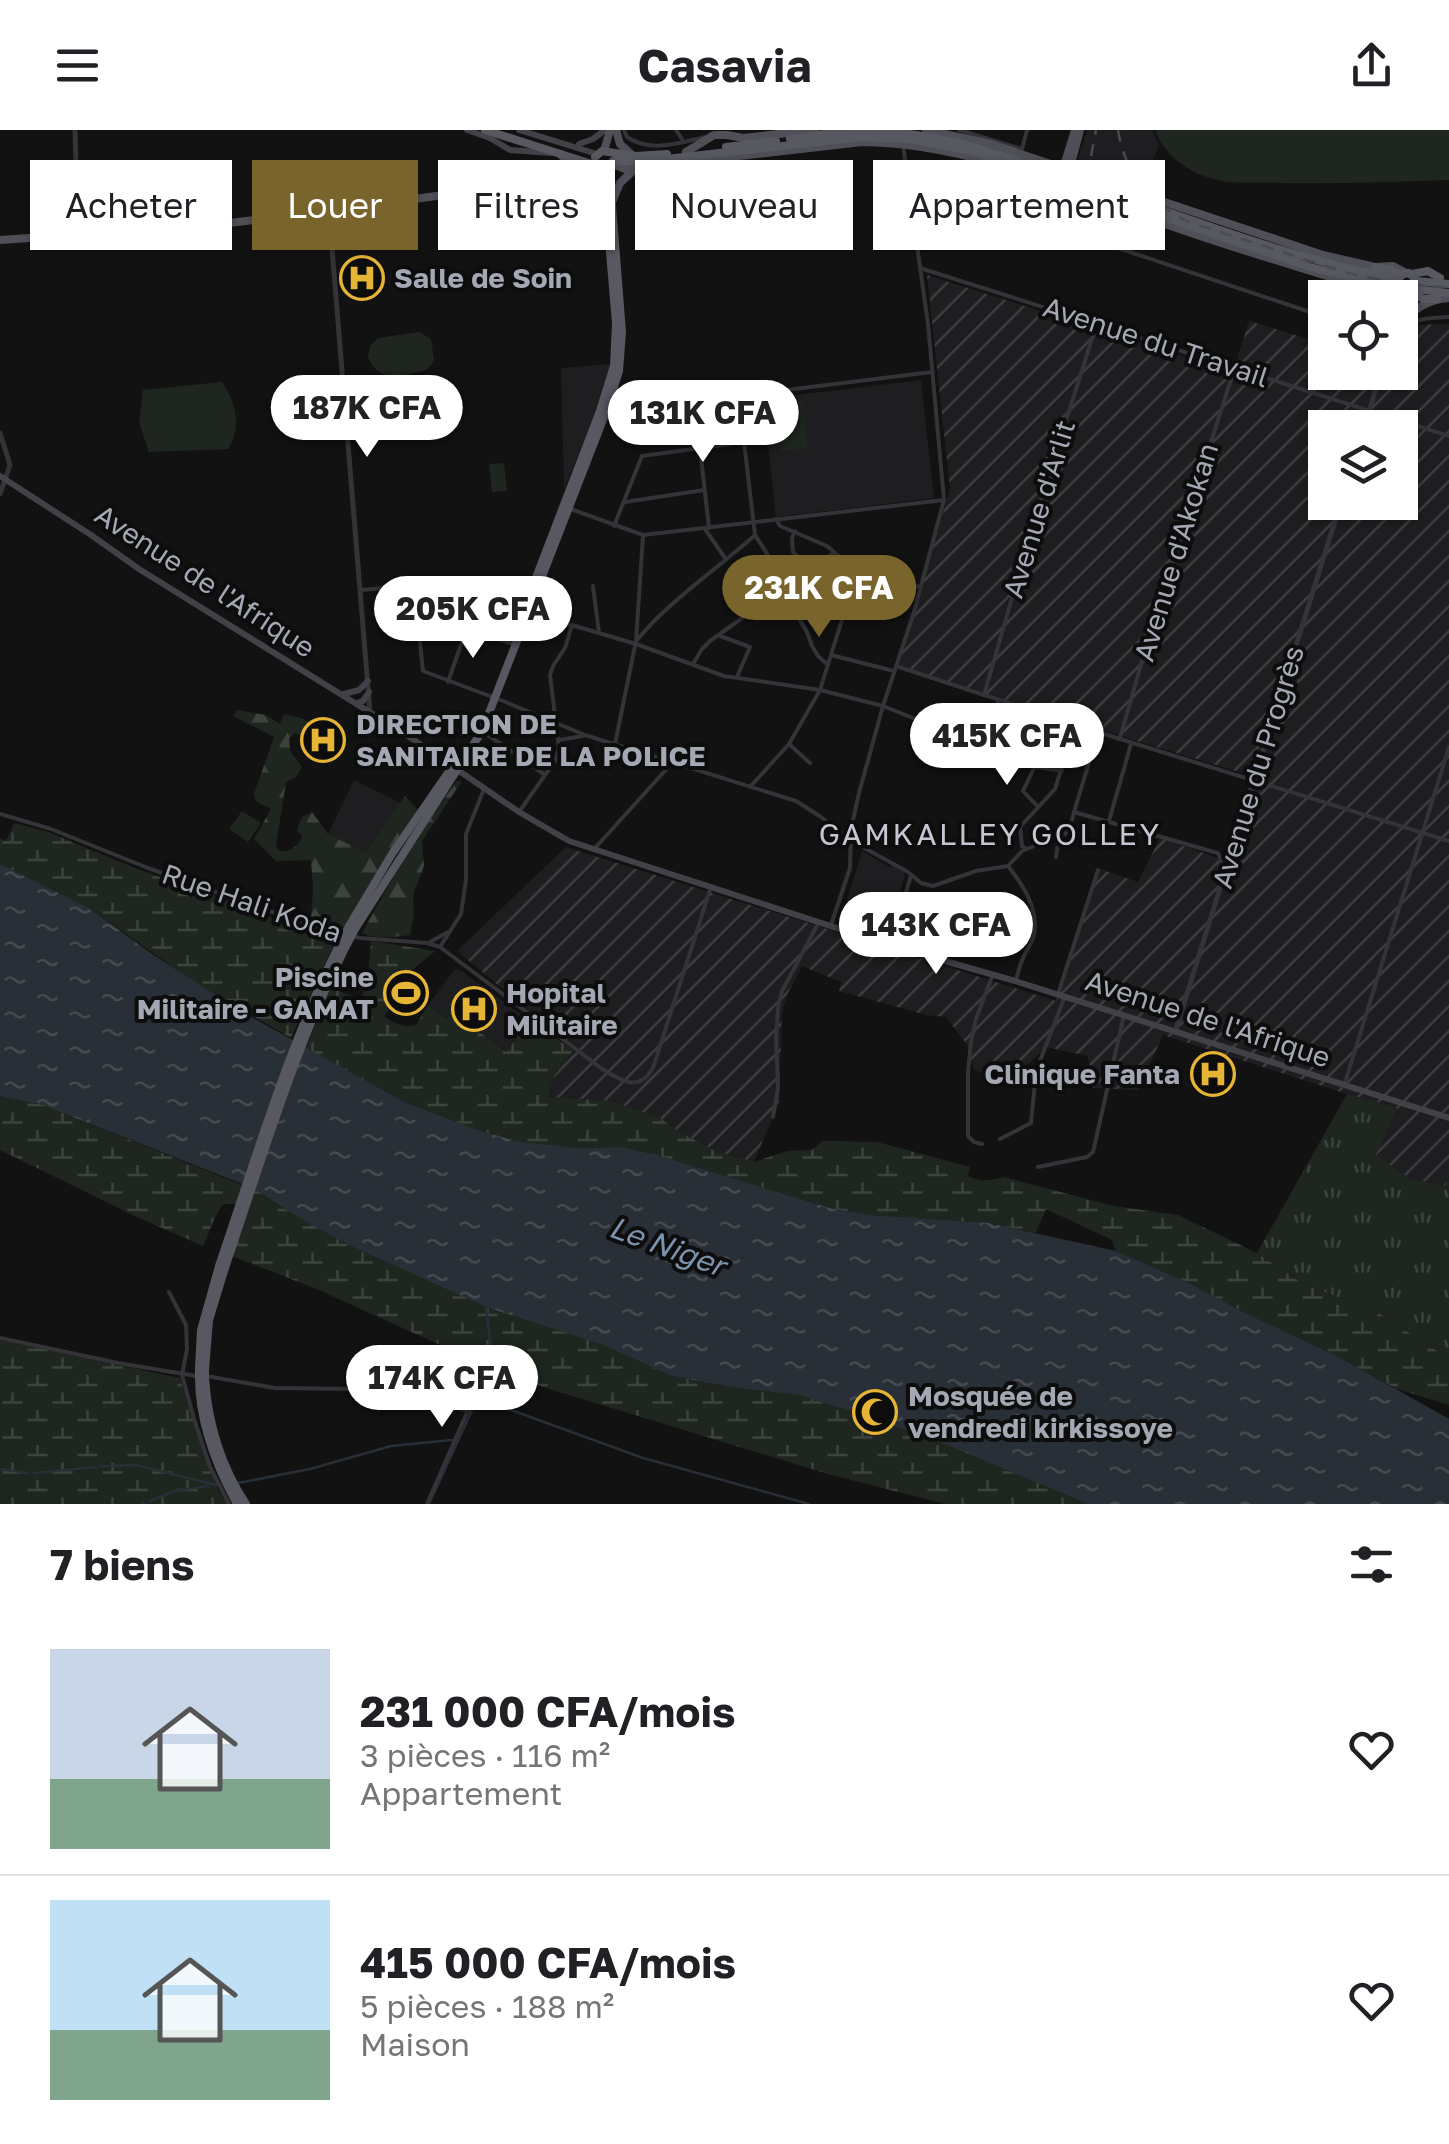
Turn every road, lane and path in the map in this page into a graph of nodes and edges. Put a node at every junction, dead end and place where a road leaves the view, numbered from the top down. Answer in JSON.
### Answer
{"nodes":[{"id":1,"x":76,"y":130,"type":"edge"},
{"id":2,"x":467,"y":130,"type":"edge"},
{"id":3,"x":485,"y":130,"type":"edge"},
{"id":4,"x":499,"y":130,"type":"edge"},
{"id":5,"x":519,"y":130,"type":"edge"},
{"id":6,"x":611,"y":130,"type":"edge"},
{"id":7,"x":624,"y":130,"type":"edge"},
{"id":8,"x":676,"y":130,"type":"edge"},
{"id":9,"x":815,"y":130,"type":"edge"},
{"id":10,"x":926,"y":130,"type":"edge"},
{"id":11,"x":959,"y":130,"type":"edge"},
{"id":12,"x":1027,"y":130,"type":"edge"},
{"id":13,"x":1078,"y":130,"type":"edge"},
{"id":14,"x":714,"y":135,"type":"junction"},
{"id":15,"x":558,"y":142,"type":"junction"},
{"id":16,"x":684,"y":142,"type":"junction"},
{"id":17,"x":579,"y":144,"type":"junction"},
{"id":18,"x":903,"y":144,"type":"junction"},
{"id":19,"x":686,"y":152,"type":"junction"},
{"id":20,"x":1021,"y":152,"type":"junction"},
{"id":21,"x":1070,"y":152,"type":"junction"},
{"id":22,"x":560,"y":154,"type":"junction"},
{"id":23,"x":581,"y":155,"type":"junction"},
{"id":24,"x":636,"y":156,"type":"junction"},
{"id":25,"x":77,"y":160,"type":"edge"},
{"id":26,"x":566,"y":160,"type":"edge"},
{"id":27,"x":604,"y":160,"type":"junction"},
{"id":28,"x":677,"y":160,"type":"edge"},
{"id":29,"x":684,"y":160,"type":"edge"},
{"id":30,"x":904,"y":160,"type":"edge"},
{"id":31,"x":979,"y":160,"type":"edge"},
{"id":32,"x":1040,"y":160,"type":"edge"},
{"id":33,"x":1062,"y":160,"type":"edge"},
{"id":34,"x":1068,"y":160,"type":"edge"},
{"id":35,"x":1074,"y":160,"type":"edge"},
{"id":36,"x":615,"y":168,"type":"edge"},
{"id":37,"x":634,"y":170,"type":"joint"},
{"id":38,"x":615,"y":192,"type":"edge"},
{"id":39,"x":1165,"y":203,"type":"edge"},
{"id":40,"x":1165,"y":223,"type":"edge"},
{"id":41,"x":30,"y":238,"type":"edge"},
{"id":42,"x":0,"y":240,"type":"edge"},
{"id":43,"x":331,"y":250,"type":"edge"},
{"id":44,"x":612,"y":250,"type":"edge"},
{"id":45,"x":918,"y":250,"type":"edge"},
{"id":46,"x":1124,"y":250,"type":"edge"},
{"id":47,"x":920,"y":268,"type":"junction"},
{"id":48,"x":1374,"y":268,"type":"joint"},
{"id":49,"x":1336,"y":280,"type":"edge"},
{"id":50,"x":1374,"y":280,"type":"edge"},
{"id":51,"x":1389,"y":280,"type":"edge"},
{"id":52,"x":1402,"y":280,"type":"edge"},
{"id":53,"x":1414,"y":280,"type":"edge"},
{"id":54,"x":1446,"y":280,"type":"edge"},
{"id":55,"x":1418,"y":288,"type":"edge"},
{"id":56,"x":1449,"y":295,"type":"edge"},
{"id":57,"x":1418,"y":296,"type":"edge"},
{"id":58,"x":1433,"y":300,"type":"junction"},
{"id":59,"x":1418,"y":309,"type":"edge"},
{"id":60,"x":1308,"y":311,"type":"edge"},
{"id":61,"x":1449,"y":317,"type":"edge"},
{"id":62,"x":1418,"y":320,"type":"edge"},
{"id":63,"x":1097,"y":323,"type":"junction"},
{"id":64,"x":1235,"y":367,"type":"junction"},
{"id":65,"x":932,"y":372,"type":"junction"},
{"id":66,"x":1376,"y":390,"type":"edge"},
{"id":67,"x":739,"y":396,"type":"junction"},
{"id":68,"x":1370,"y":410,"type":"joint"},
{"id":69,"x":603,"y":412,"type":"junction"},
{"id":70,"x":1418,"y":426,"type":"edge"},
{"id":71,"x":0,"y":433,"type":"edge"},
{"id":72,"x":1449,"y":436,"type":"edge"},
{"id":73,"x":744,"y":442,"type":"junction"},
{"id":74,"x":700,"y":448,"type":"junction"},
{"id":75,"x":3,"y":477,"type":"edge"},
{"id":76,"x":704,"y":490,"type":"junction"},
{"id":77,"x":0,"y":494,"type":"edge"},
{"id":78,"x":944,"y":500,"type":"junction"},
{"id":79,"x":625,"y":502,"type":"junction"},
{"id":80,"x":566,"y":507,"type":"junction"},
{"id":81,"x":776,"y":520,"type":"junction"},
{"id":82,"x":1334,"y":520,"type":"edge"},
{"id":83,"x":754,"y":523,"type":"junction"},
{"id":84,"x":614,"y":526,"type":"junction"},
{"id":85,"x":707,"y":529,"type":"junction"},
{"id":86,"x":795,"y":531,"type":"junction"},
{"id":87,"x":644,"y":535,"type":"junction"},
{"id":88,"x":755,"y":535,"type":"junction"},
{"id":89,"x":834,"y":553,"type":"junction"},
{"id":90,"x":726,"y":560,"type":"junction"},
{"id":91,"x":811,"y":569,"type":"junction"},
{"id":92,"x":858,"y":572,"type":"junction"},
{"id":93,"x":414,"y":585,"type":"junction"},
{"id":94,"x":593,"y":586,"type":"dead end"},
{"id":95,"x":920,"y":587,"type":"junction"},
{"id":96,"x":784,"y":589,"type":"junction"},
{"id":97,"x":361,"y":590,"type":"junction"},
{"id":98,"x":849,"y":600,"type":"junction"},
{"id":99,"x":527,"y":608,"type":"junction"},
{"id":100,"x":572,"y":625,"type":"junction"},
{"id":101,"x":467,"y":629,"type":"junction"},
{"id":102,"x":418,"y":630,"type":"junction"},
{"id":103,"x":599,"y":632,"type":"junction"},
{"id":104,"x":720,"y":636,"type":"junction"},
{"id":105,"x":636,"y":643,"type":"junction"},
{"id":106,"x":514,"y":644,"type":"junction"},
{"id":107,"x":832,"y":656,"type":"junction"},
{"id":108,"x":693,"y":664,"type":"junction"},
{"id":109,"x":828,"y":664,"type":"junction"},
{"id":110,"x":895,"y":668,"type":"junction"},
{"id":111,"x":736,"y":679,"type":"junction"},
{"id":112,"x":368,"y":681,"type":"junction"},
{"id":113,"x":448,"y":682,"type":"junction"},
{"id":114,"x":820,"y":690,"type":"junction"},
{"id":115,"x":369,"y":692,"type":"junction"},
{"id":116,"x":342,"y":695,"type":"junction"},
{"id":117,"x":984,"y":695,"type":"junction"},
{"id":118,"x":494,"y":698,"type":"junction"},
{"id":119,"x":999,"y":700,"type":"junction"},
{"id":120,"x":356,"y":703,"type":"junction"},
{"id":121,"x":883,"y":706,"type":"junction"},
{"id":122,"x":370,"y":712,"type":"junction"},
{"id":123,"x":556,"y":724,"type":"junction"},
{"id":124,"x":1075,"y":724,"type":"junction"},
{"id":125,"x":480,"y":730,"type":"junction"},
{"id":126,"x":1098,"y":732,"type":"junction"},
{"id":127,"x":584,"y":736,"type":"junction"},
{"id":128,"x":984,"y":738,"type":"dead end"},
{"id":129,"x":1120,"y":738,"type":"junction"},
{"id":130,"x":559,"y":740,"type":"junction"},
{"id":131,"x":1132,"y":742,"type":"junction"},
{"id":132,"x":616,"y":744,"type":"junction"},
{"id":133,"x":789,"y":744,"type":"junction"},
{"id":134,"x":1449,"y":748,"type":"edge"},
{"id":135,"x":674,"y":762,"type":"junction"},
{"id":136,"x":810,"y":764,"type":"dead end"},
{"id":137,"x":1035,"y":766,"type":"junction"},
{"id":138,"x":454,"y":768,"type":"junction"},
{"id":139,"x":1062,"y":772,"type":"junction"},
{"id":140,"x":546,"y":775,"type":"junction"},
{"id":141,"x":1255,"y":779,"type":"junction"},
{"id":142,"x":750,"y":787,"type":"junction"},
{"id":143,"x":484,"y":788,"type":"junction"},
{"id":144,"x":1038,"y":807,"type":"junction"},
{"id":145,"x":519,"y":812,"type":"junction"},
{"id":146,"x":1074,"y":812,"type":"junction"},
{"id":147,"x":0,"y":814,"type":"edge"},
{"id":148,"x":1109,"y":820,"type":"junction"},
{"id":149,"x":1422,"y":833,"type":"junction"},
{"id":150,"x":1059,"y":837,"type":"junction"},
{"id":151,"x":850,"y":840,"type":"junction"},
{"id":152,"x":1449,"y":841,"type":"edge"},
{"id":153,"x":1026,"y":849,"type":"junction"},
{"id":154,"x":592,"y":850,"type":"junction"},
{"id":155,"x":1056,"y":857,"type":"dead end"},
{"id":156,"x":1008,"y":866,"type":"junction"},
{"id":157,"x":1098,"y":870,"type":"dead end"},
{"id":158,"x":1226,"y":870,"type":"junction"},
{"id":159,"x":911,"y":876,"type":"junction"},
{"id":160,"x":711,"y":888,"type":"junction"},
{"id":161,"x":819,"y":921,"type":"junction"},
{"id":162,"x":831,"y":925,"type":"junction"},
{"id":163,"x":448,"y":932,"type":"junction"},
{"id":164,"x":427,"y":943,"type":"junction"},
{"id":165,"x":889,"y":945,"type":"junction"},
{"id":166,"x":440,"y":946,"type":"junction"},
{"id":167,"x":992,"y":974,"type":"junction"},
{"id":168,"x":1015,"y":981,"type":"junction"},
{"id":169,"x":1061,"y":995,"type":"junction"},
{"id":170,"x":1124,"y":1015,"type":"junction"},
{"id":171,"x":1175,"y":1032,"type":"junction"},
{"id":172,"x":1344,"y":1086,"type":"junction"},
{"id":173,"x":773,"y":1116,"type":"dead end"},
{"id":174,"x":1449,"y":1118,"type":"edge"},
{"id":175,"x":1000,"y":1139,"type":"dead end"},
{"id":176,"x":982,"y":1144,"type":"dead end"},
{"id":177,"x":1038,"y":1168,"type":"dead end"},
{"id":178,"x":170,"y":1292,"type":"dead end"},
{"id":179,"x":0,"y":1338,"type":"edge"},
{"id":180,"x":486,"y":1370,"type":"dead end"},
{"id":181,"x":182,"y":1375,"type":"junction"},
{"id":182,"x":469,"y":1411,"type":"junction"},
{"id":183,"x":230,"y":1483,"type":"junction"},
{"id":184,"x":229,"y":1504,"type":"edge"},
{"id":185,"x":237,"y":1504,"type":"edge"},
{"id":186,"x":246,"y":1504,"type":"edge"},
{"id":187,"x":427,"y":1504,"type":"edge"}],
"edges":[{"from":1,"to":25,"type":"street"},
{"from":2,"to":22,"type":"main road"},
{"from":3,"to":22,"type":"highway"},
{"from":4,"to":23,"type":"highway"},
{"from":5,"to":15,"type":"main road"},
{"from":6,"to":17,"type":"main road"},
{"from":6,"to":24,"type":"main road"},
{"from":6,"to":27,"type":"main road"},
{"from":7,"to":16,"type":"street"},
{"from":8,"to":16,"type":"street"},
{"from":9,"to":14,"type":"main road"},
{"from":10,"to":20,"type":"main road"},
{"from":11,"to":20,"type":"street"},
{"from":12,"to":20,"type":"street"},
{"from":13,"to":21,"type":"main road"},
{"from":14,"to":16,"type":"street"},
{"from":14,"to":19,"type":"main road"},
{"from":15,"to":17,"type":"main road"},
{"from":15,"to":27,"type":"main road"},
{"from":17,"to":27,"type":"main road"},
{"from":18,"to":29,"type":"main road"},
{"from":18,"to":30,"type":"street"},
{"from":18,"to":31,"type":"main road"},
{"from":19,"to":24,"type":"highway"},
{"from":19,"to":51,"type":"highway"},
{"from":20,"to":32,"type":"main road"},
{"from":21,"to":33,"type":"main road"},
{"from":21,"to":34,"type":"main road"},
{"from":21,"to":35,"type":"main road"},
{"from":22,"to":23,"type":"main road"},
{"from":22,"to":26,"type":"main road"},
{"from":22,"to":27,"type":"highway"},
{"from":23,"to":27,"type":"highway"},
{"from":24,"to":27,"type":"highway"},
{"from":28,"to":50,"type":"highway"},
{"from":36,"to":37,"type":"main road"},
{"from":37,"to":38,"type":"main road"},
{"from":39,"to":48,"type":"main road"},
{"from":40,"to":49,"type":"main road"},
{"from":41,"to":42,"type":"main road"},
{"from":43,"to":97,"type":"street"},
{"from":44,"to":69,"type":"highway"},
{"from":45,"to":47,"type":"street"},
{"from":46,"to":60,"type":"street"},
{"from":47,"to":63,"type":"street","name":"Avenue du Travail"},
{"from":47,"to":65,"type":"street"},
{"from":48,"to":52,"type":"highway"},
{"from":53,"to":54,"type":"highway"},
{"from":55,"to":56,"type":"highway"},
{"from":56,"to":58,"type":"main road"},
{"from":57,"to":58,"type":"highway"},
{"from":58,"to":59,"type":"main road"},
{"from":61,"to":62,"type":"street"},
{"from":63,"to":64,"type":"street","name":"Avenue du Travail"},
{"from":63,"to":117,"type":"street","name":"Avenue d'Arlit"},
{"from":64,"to":68,"type":"street","name":"Avenue du Travail"},
{"from":64,"to":129,"type":"street","name":"Avenue d'Akokan"},
{"from":65,"to":67,"type":"street"},
{"from":65,"to":78,"type":"street"},
{"from":66,"to":68,"type":"street"},
{"from":67,"to":69,"type":"street"},
{"from":67,"to":73,"type":"street"},
{"from":69,"to":80,"type":"highway"},
{"from":70,"to":72,"type":"street","name":"Avenue du Travail"},
{"from":71,"to":75,"type":"street"},
{"from":73,"to":74,"type":"street"},
{"from":73,"to":83,"type":"street"},
{"from":74,"to":76,"type":"street"},
{"from":74,"to":79,"type":"street"},
{"from":75,"to":77,"type":"street"},
{"from":75,"to":116,"type":"main road","name":"Avenue de l'Afrique"},
{"from":76,"to":79,"type":"street"},
{"from":76,"to":85,"type":"street"},
{"from":78,"to":81,"type":"street"},
{"from":78,"to":95,"type":"street"},
{"from":79,"to":84,"type":"street"},
{"from":80,"to":84,"type":"street"},
{"from":80,"to":99,"type":"highway"},
{"from":81,"to":83,"type":"street"},
{"from":81,"to":86,"type":"street"},
{"from":82,"to":141,"type":"street","name":"Avenue du Progrès"},
{"from":83,"to":85,"type":"street"},
{"from":83,"to":88,"type":"street"},
{"from":84,"to":87,"type":"street"},
{"from":85,"to":87,"type":"street"},
{"from":85,"to":90,"type":"street"},
{"from":86,"to":89,"type":"street"},
{"from":86,"to":91,"type":"street"},
{"from":87,"to":105,"type":"street"},
{"from":88,"to":90,"type":"street"},
{"from":88,"to":96,"type":"street"},
{"from":89,"to":91,"type":"street"},
{"from":89,"to":92,"type":"street"},
{"from":90,"to":105,"type":"street"},
{"from":91,"to":96,"type":"street"},
{"from":91,"to":98,"type":"street"},
{"from":92,"to":95,"type":"street"},
{"from":92,"to":98,"type":"street"},
{"from":93,"to":97,"type":"street"},
{"from":93,"to":99,"type":"street"},
{"from":93,"to":102,"type":"street"},
{"from":94,"to":103,"type":"street"},
{"from":95,"to":110,"type":"street"},
{"from":96,"to":104,"type":"street"},
{"from":96,"to":109,"type":"street"},
{"from":97,"to":112,"type":"street"},
{"from":98,"to":107,"type":"street"},
{"from":99,"to":100,"type":"street"},
{"from":99,"to":106,"type":"highway"},
{"from":100,"to":103,"type":"street"},
{"from":100,"to":123,"type":"street"},
{"from":101,"to":102,"type":"street"},
{"from":101,"to":106,"type":"street"},
{"from":101,"to":113,"type":"street"},
{"from":102,"to":113,"type":"street"},
{"from":103,"to":105,"type":"street"},
{"from":104,"to":108,"type":"street"},
{"from":104,"to":111,"type":"street"},
{"from":105,"to":108,"type":"street"},
{"from":105,"to":132,"type":"street"},
{"from":106,"to":118,"type":"highway"},
{"from":107,"to":109,"type":"street"},
{"from":107,"to":110,"type":"street"},
{"from":108,"to":111,"type":"street"},
{"from":109,"to":114,"type":"street"},
{"from":110,"to":117,"type":"street"},
{"from":110,"to":121,"type":"street"},
{"from":111,"to":114,"type":"street"},
{"from":112,"to":115,"type":"street"},
{"from":112,"to":116,"type":"main road"},
{"from":113,"to":118,"type":"street"},
{"from":114,"to":121,"type":"street"},
{"from":114,"to":133,"type":"street"},
{"from":115,"to":120,"type":"main road"},
{"from":115,"to":122,"type":"street"},
{"from":116,"to":120,"type":"main road","name":"Avenue de l'Afrique"},
{"from":117,"to":119,"type":"street"},
{"from":118,"to":123,"type":"street"},
{"from":118,"to":125,"type":"highway"},
{"from":119,"to":124,"type":"street"},
{"from":119,"to":128,"type":"street"},
{"from":120,"to":122,"type":"main road","name":"Avenue de l'Afrique"},
{"from":121,"to":137,"type":"street"},
{"from":121,"to":151,"type":"street"},
{"from":122,"to":138,"type":"main road","name":"Avenue de l'Afrique"},
{"from":123,"to":127,"type":"street"},
{"from":123,"to":130,"type":"street"},
{"from":124,"to":126,"type":"street"},
{"from":124,"to":139,"type":"street"},
{"from":125,"to":138,"type":"highway"},
{"from":125,"to":140,"type":"street"},
{"from":126,"to":129,"type":"street"},
{"from":126,"to":146,"type":"street"},
{"from":127,"to":130,"type":"street"},
{"from":127,"to":132,"type":"street"},
{"from":129,"to":131,"type":"street"},
{"from":130,"to":140,"type":"street"},
{"from":131,"to":141,"type":"street"},
{"from":131,"to":148,"type":"street"},
{"from":132,"to":135,"type":"street"},
{"from":133,"to":136,"type":"street"},
{"from":133,"to":142,"type":"street"},
{"from":134,"to":149,"type":"street"},
{"from":135,"to":142,"type":"street"},
{"from":135,"to":154,"type":"street"},
{"from":137,"to":139,"type":"street"},
{"from":137,"to":144,"type":"street"},
{"from":138,"to":143,"type":"main road","name":"Avenue de l'Afrique"},
{"from":138,"to":183,"type":"highway","bridge":true},
{"from":139,"to":144,"type":"street"},
{"from":140,"to":145,"type":"street"},
{"from":141,"to":149,"type":"street"},
{"from":141,"to":158,"type":"street","name":"Avenue du Progrès"},
{"from":142,"to":151,"type":"street"},
{"from":143,"to":145,"type":"main road","name":"Avenue de l'Afrique"},
{"from":143,"to":163,"type":"street"},
{"from":144,"to":153,"type":"street"},
{"from":145,"to":154,"type":"main road","name":"Avenue de l'Afrique"},
{"from":146,"to":148,"type":"street"},
{"from":146,"to":150,"type":"street"},
{"from":147,"to":164,"type":"street","name":"Rue Hali Koda"},
{"from":148,"to":158,"type":"street"},
{"from":149,"to":152,"type":"street"},
{"from":149,"to":172,"type":"street"},
{"from":150,"to":153,"type":"street"},
{"from":150,"to":155,"type":"street"},
{"from":151,"to":159,"type":"street"},
{"from":151,"to":162,"type":"street"},
{"from":153,"to":156,"type":"street"},
{"from":154,"to":160,"type":"main road","name":"Avenue de l'Afrique"},
{"from":156,"to":159,"type":"street"},
{"from":156,"to":168,"type":"street"},
{"from":157,"to":169,"type":"street"},
{"from":158,"to":171,"type":"street","name":"Avenue du Progrès"},
{"from":159,"to":165,"type":"street"},
{"from":160,"to":161,"type":"main road","name":"Avenue de l'Afrique"},
{"from":160,"to":166,"type":"street","name":"Rue Hali Koda"},
{"from":161,"to":162,"type":"main road","name":"Avenue de l'Afrique"},
{"from":161,"to":173,"type":"street"},
{"from":162,"to":165,"type":"main road","name":"Avenue de l'Afrique"},
{"from":163,"to":164,"type":"street"},
{"from":163,"to":166,"type":"street"},
{"from":164,"to":166,"type":"street","name":"Rue Hali Koda"},
{"from":165,"to":167,"type":"main road","name":"Avenue de l'Afrique"},
{"from":167,"to":168,"type":"main road","name":"Avenue de l'Afrique"},
{"from":167,"to":176,"type":"street"},
{"from":168,"to":169,"type":"main road","name":"Avenue de l'Afrique"},
{"from":169,"to":170,"type":"main road","name":"Avenue de l'Afrique"},
{"from":169,"to":175,"type":"street"},
{"from":170,"to":171,"type":"main road","name":"Avenue de l'Afrique"},
{"from":170,"to":177,"type":"street"},
{"from":171,"to":172,"type":"main road","name":"Avenue de l'Afrique"},
{"from":172,"to":174,"type":"main road","name":"Avenue de l'Afrique"},
{"from":178,"to":181,"type":"street"},
{"from":179,"to":181,"type":"street"},
{"from":180,"to":182,"type":"street"},
{"from":181,"to":182,"type":"street"},
{"from":181,"to":184,"type":"street"},
{"from":182,"to":187,"type":"street"},
{"from":183,"to":185,"type":"highway"},
{"from":183,"to":186,"type":"highway"}]}
